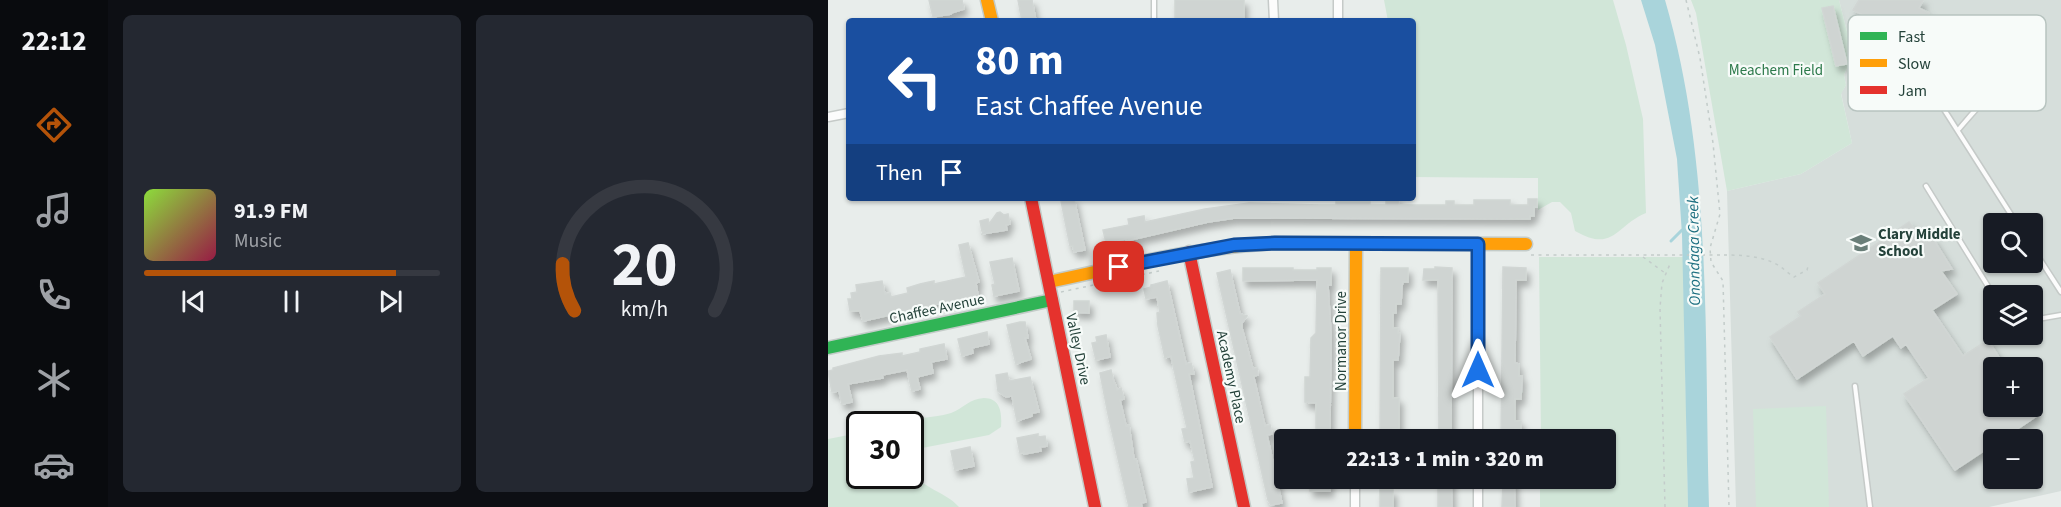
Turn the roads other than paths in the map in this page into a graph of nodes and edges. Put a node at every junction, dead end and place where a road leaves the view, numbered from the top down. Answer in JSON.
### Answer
{"nodes":[{"id":1,"x":987,"y":0,"type":"edge"},
{"id":2,"x":1154,"y":0,"type":"edge"},
{"id":3,"x":1273,"y":0,"type":"edge"},
{"id":4,"x":1338,"y":0,"type":"edge"},
{"id":5,"x":991,"y":18,"type":"edge"},
{"id":6,"x":1154,"y":18,"type":"edge"},
{"id":7,"x":1274,"y":18,"type":"edge"},
{"id":8,"x":1338,"y":18,"type":"edge"},
{"id":9,"x":1945,"y":111,"type":"edge"},
{"id":10,"x":1974,"y":111,"type":"edge"},
{"id":11,"x":846,"y":114,"type":"edge"},
{"id":12,"x":828,"y":117,"type":"edge"},
{"id":13,"x":1958,"y":130,"type":"junction"},
{"id":14,"x":1926,"y":186,"type":"dead end"},
{"id":15,"x":1031,"y":201,"type":"edge"},
{"id":16,"x":2011,"y":213,"type":"edge"},
{"id":17,"x":1356,"y":244,"type":"junction"},
{"id":18,"x":1478,"y":244,"type":"junction"},
{"id":19,"x":1526,"y":244,"type":"dead end"},
{"id":20,"x":1189,"y":252,"type":"junction"},
{"id":21,"x":2043,"y":264,"type":"edge"},
{"id":22,"x":1049,"y":282,"type":"junction"},
{"id":23,"x":1987,"y":285,"type":"edge"},
{"id":24,"x":2061,"y":292,"type":"edge"},
{"id":25,"x":1052,"y":300,"type":"junction"},
{"id":26,"x":2061,"y":315,"type":"edge"},
{"id":27,"x":2043,"y":318,"type":"edge"},
{"id":28,"x":828,"y":348,"type":"edge"},
{"id":29,"x":1856,"y":386,"type":"dead end"},
{"id":30,"x":1355,"y":429,"type":"edge"},
{"id":31,"x":1478,"y":429,"type":"edge"},
{"id":32,"x":1355,"y":489,"type":"edge"},
{"id":33,"x":1478,"y":489,"type":"edge"},
{"id":34,"x":1095,"y":507,"type":"edge"},
{"id":35,"x":1242,"y":507,"type":"edge"},
{"id":36,"x":1355,"y":507,"type":"edge"},
{"id":37,"x":1478,"y":507,"type":"edge"},
{"id":38,"x":1870,"y":507,"type":"edge"}],
"edges":[{"from":1,"to":5,"type":"street"},
{"from":2,"to":6,"type":"lane"},
{"from":3,"to":7,"type":"street"},
{"from":4,"to":8,"type":"street"},
{"from":9,"to":13,"type":"lane"},
{"from":10,"to":13,"type":"lane"},
{"from":11,"to":12,"type":"street"},
{"from":13,"to":16,"type":"lane"},
{"from":14,"to":23,"type":"lane"},
{"from":15,"to":22,"type":"street","name":"Valley Drive"},
{"from":17,"to":18,"type":"street"},
{"from":17,"to":20,"type":"street"},
{"from":17,"to":30,"type":"street","name":"Normanor Drive"},
{"from":18,"to":19,"type":"street"},
{"from":18,"to":31,"type":"street"},
{"from":20,"to":22,"type":"street"},
{"from":20,"to":35,"type":"street","name":"Academy Place"},
{"from":21,"to":24,"type":"lane"},
{"from":22,"to":25,"type":"street","name":"Valley Drive"},
{"from":25,"to":28,"type":"street","name":"Chaffee Avenue"},
{"from":25,"to":34,"type":"street","name":"Valley Drive"},
{"from":26,"to":27,"type":"lane"},
{"from":29,"to":38,"type":"lane"},
{"from":32,"to":36,"type":"street"},
{"from":33,"to":37,"type":"street"}]}
